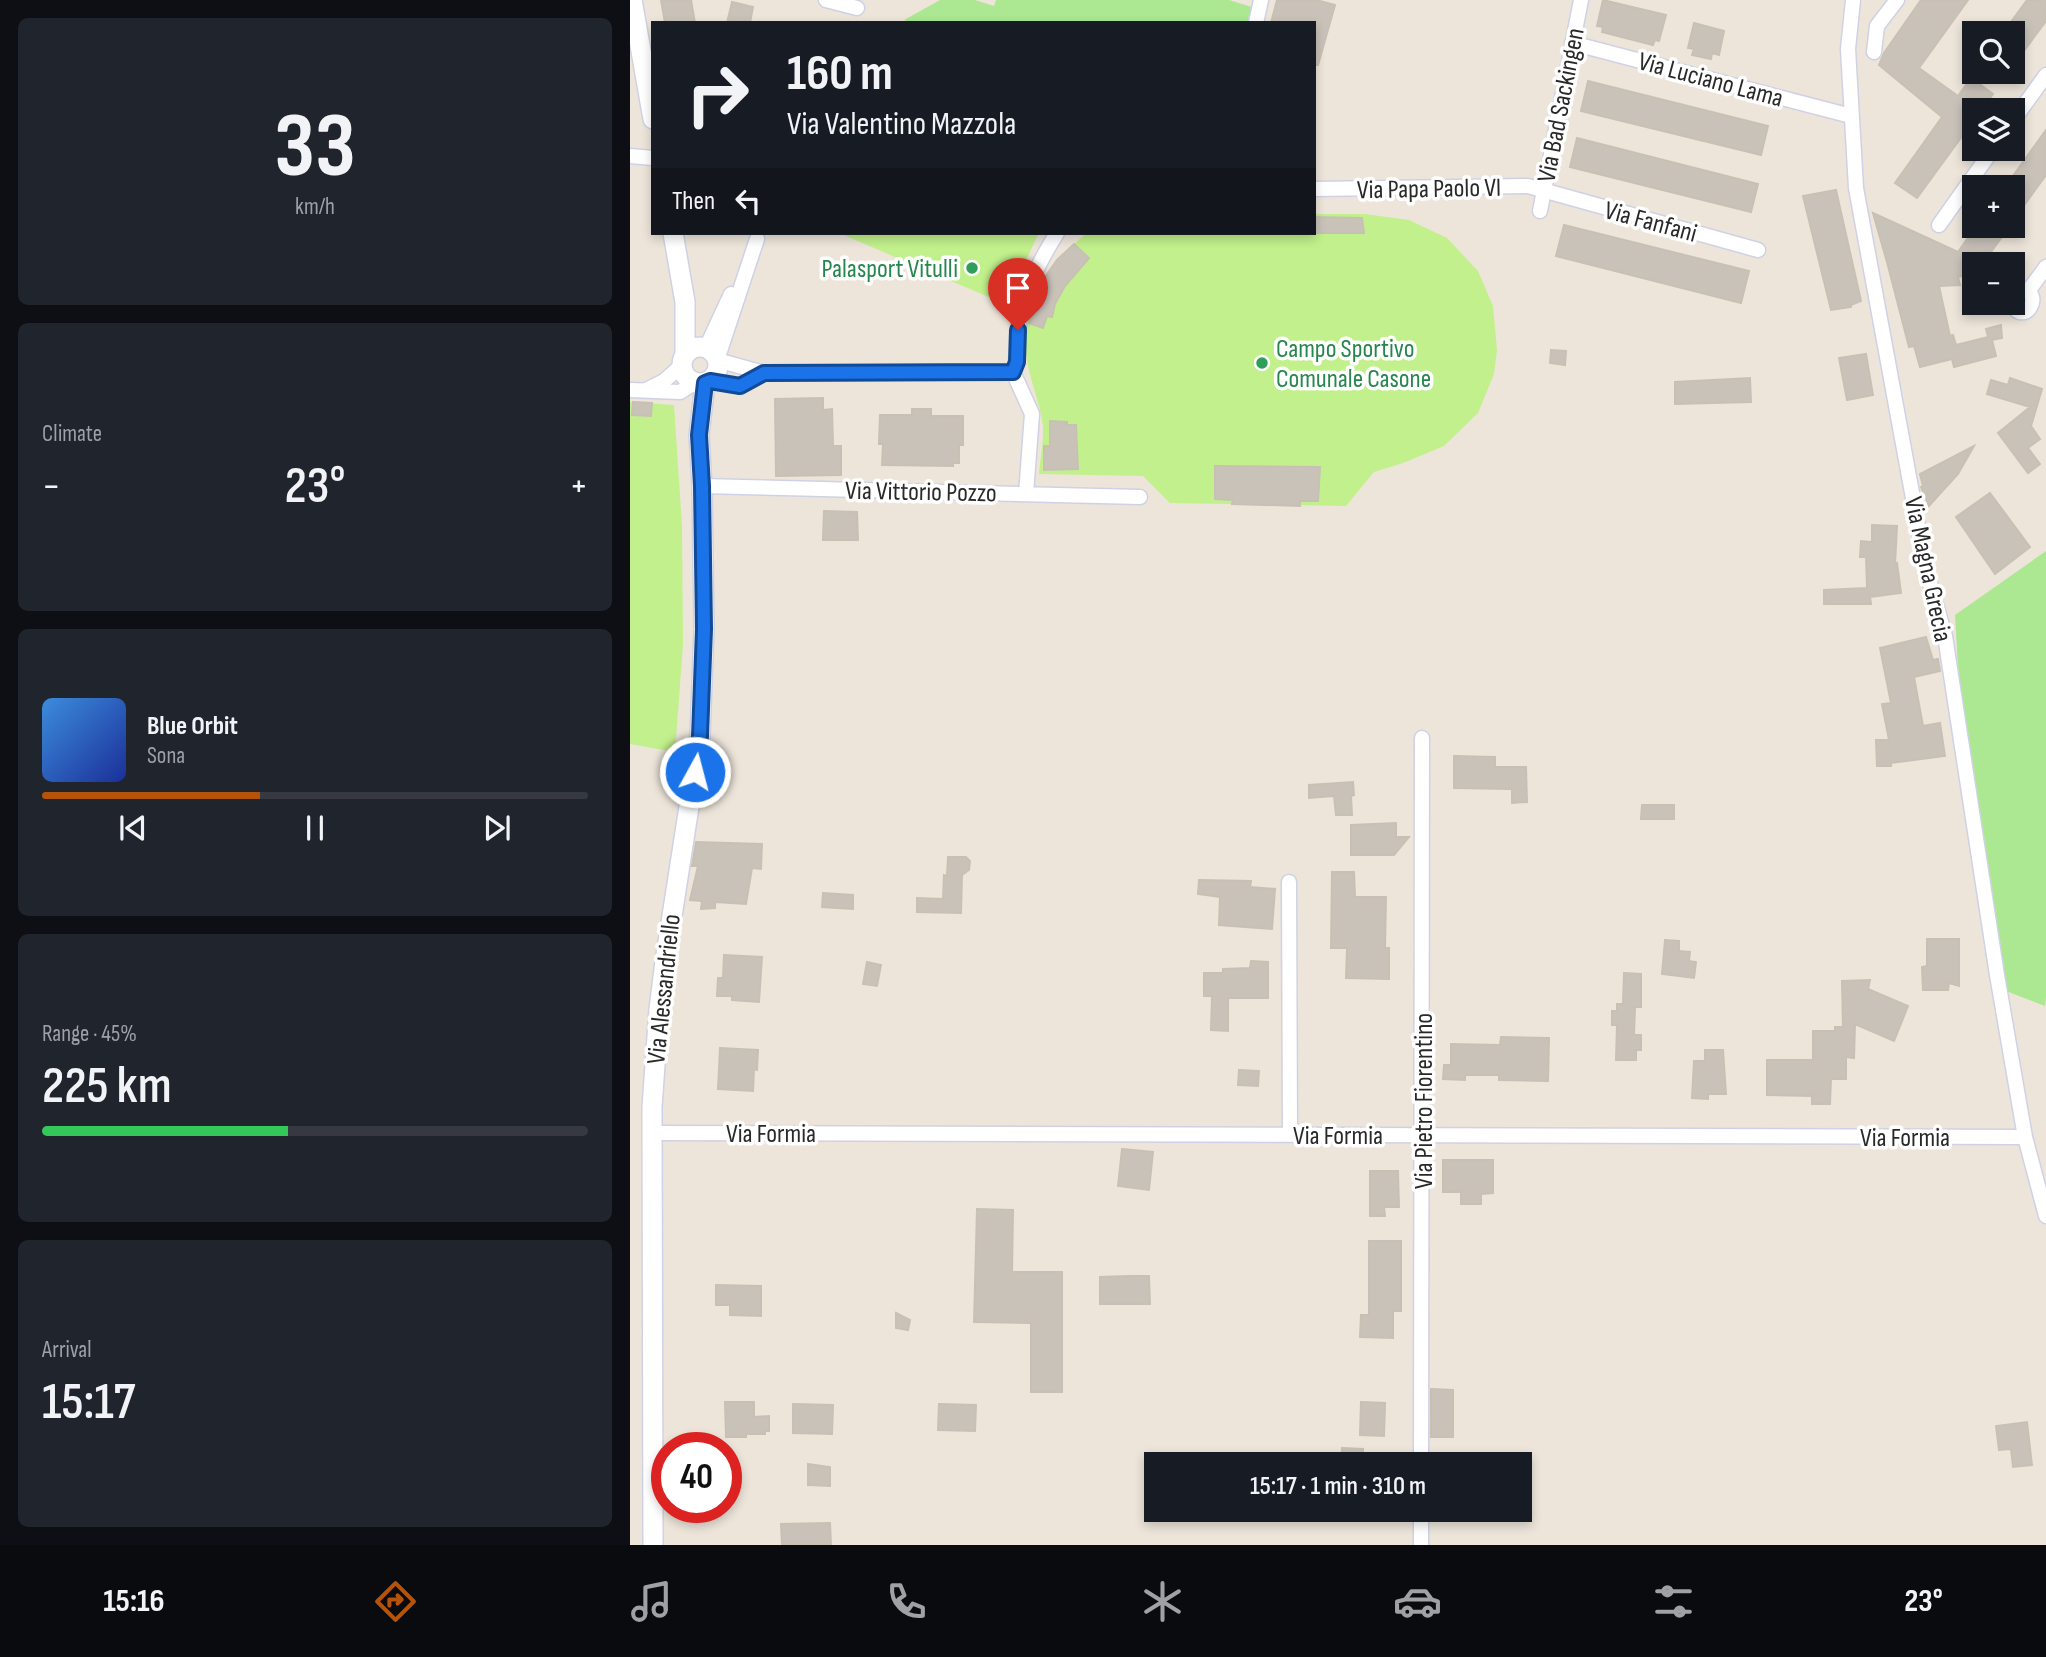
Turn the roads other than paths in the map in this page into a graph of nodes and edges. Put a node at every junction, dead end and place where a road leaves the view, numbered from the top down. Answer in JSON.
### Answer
{"nodes":[{"id":1,"x":632,"y":0,"type":"edge"},
{"id":2,"x":825,"y":0,"type":"edge"},
{"id":3,"x":1261,"y":0,"type":"edge"},
{"id":4,"x":1581,"y":0,"type":"edge"},
{"id":5,"x":1853,"y":0,"type":"edge"},
{"id":6,"x":1897,"y":0,"type":"edge"},
{"id":7,"x":859,"y":4,"type":"edge"},
{"id":8,"x":852,"y":21,"type":"edge"},
{"id":9,"x":1256,"y":21,"type":"edge"},
{"id":10,"x":1850,"y":31,"type":"junction"},
{"id":11,"x":1876,"y":34,"type":"junction"},
{"id":12,"x":1572,"y":43,"type":"junction"},
{"id":13,"x":1874,"y":52,"type":"dead end"},
{"id":14,"x":2046,"y":75,"type":"edge"},
{"id":15,"x":2025,"y":104,"type":"edge"},
{"id":16,"x":651,"y":108,"type":"edge"},
{"id":17,"x":1851,"y":116,"type":"junction"},
{"id":18,"x":630,"y":156,"type":"edge"},
{"id":19,"x":651,"y":158,"type":"edge"},
{"id":20,"x":1984,"y":161,"type":"edge"},
{"id":21,"x":1316,"y":189,"type":"edge"},
{"id":22,"x":1544,"y":191,"type":"junction"},
{"id":23,"x":1540,"y":211,"type":"dead end"},
{"id":24,"x":1939,"y":225,"type":"dead end"},
{"id":25,"x":673,"y":235,"type":"edge"},
{"id":26,"x":1056,"y":235,"type":"edge"},
{"id":27,"x":758,"y":236,"type":"edge"},
{"id":28,"x":1758,"y":250,"type":"dead end"},
{"id":29,"x":2046,"y":267,"type":"edge"},
{"id":30,"x":2025,"y":290,"type":"edge"},
{"id":31,"x":2029,"y":290,"type":"junction"},
{"id":32,"x":685,"y":302,"type":"junction"},
{"id":33,"x":2025,"y":311,"type":"edge"},
{"id":34,"x":712,"y":354,"type":"junction"},
{"id":35,"x":683,"y":360,"type":"junction"},
{"id":36,"x":1013,"y":372,"type":"junction"},
{"id":37,"x":764,"y":373,"type":"junction"},
{"id":38,"x":703,"y":382,"type":"junction"},
{"id":39,"x":637,"y":390,"type":"edge"},
{"id":40,"x":702,"y":486,"type":"junction"},
{"id":41,"x":1026,"y":494,"type":"junction"},
{"id":42,"x":1140,"y":496,"type":"dead end"},
{"id":43,"x":1422,"y":738,"type":"dead end"},
{"id":44,"x":1289,"y":882,"type":"dead end"},
{"id":45,"x":651,"y":1133,"type":"junction"},
{"id":46,"x":1290,"y":1135,"type":"junction"},
{"id":47,"x":1423,"y":1135,"type":"junction"},
{"id":48,"x":2025,"y":1138,"type":"junction"},
{"id":49,"x":2046,"y":1216,"type":"edge"},
{"id":50,"x":1422,"y":1452,"type":"edge"},
{"id":51,"x":1421,"y":1522,"type":"edge"},
{"id":52,"x":653,"y":1545,"type":"edge"},
{"id":53,"x":1421,"y":1545,"type":"edge"}],
"edges":[{"from":1,"to":16,"type":"street"},
{"from":2,"to":7,"type":"street"},
{"from":3,"to":9,"type":"street"},
{"from":4,"to":12,"type":"street","name":"Via Bad Sackingen"},
{"from":5,"to":10,"type":"street","name":"Via Magna Grecia"},
{"from":6,"to":11,"type":"street"},
{"from":7,"to":8,"type":"street"},
{"from":10,"to":11,"type":"street"},
{"from":10,"to":17,"type":"street","name":"Via Magna Grecia"},
{"from":11,"to":13,"type":"street"},
{"from":12,"to":17,"type":"street","name":"Via Luciano Lama"},
{"from":12,"to":22,"type":"street","name":"Via Bad Sackingen"},
{"from":14,"to":15,"type":"street"},
{"from":17,"to":48,"type":"street","name":"Via Magna Grecia"},
{"from":18,"to":19,"type":"street"},
{"from":20,"to":24,"type":"street"},
{"from":21,"to":22,"type":"street","name":"Via Papa Paolo VI"},
{"from":22,"to":23,"type":"street","name":"Via Bad Sackingen"},
{"from":22,"to":28,"type":"street","name":"Via Fanfani"},
{"from":25,"to":32,"type":"street"},
{"from":26,"to":36,"type":"street"},
{"from":27,"to":34,"type":"street"},
{"from":29,"to":31,"type":"street"},
{"from":30,"to":31,"type":"street"},
{"from":31,"to":33,"type":"street"},
{"from":32,"to":34,"type":"street"},
{"from":32,"to":35,"type":"street"},
{"from":34,"to":35,"type":"street"},
{"from":34,"to":37,"type":"street"},
{"from":34,"to":38,"type":"street","name":"Via Alessandriello"},
{"from":35,"to":38,"type":"street"},
{"from":35,"to":39,"type":"street"},
{"from":36,"to":37,"type":"street"},
{"from":36,"to":41,"type":"street"},
{"from":37,"to":38,"type":"street"},
{"from":38,"to":39,"type":"street"},
{"from":38,"to":40,"type":"street","name":"Via Alessandriello"},
{"from":40,"to":41,"type":"street","name":"Via Vittorio Pozzo"},
{"from":40,"to":45,"type":"street","name":"Via Alessandriello"},
{"from":41,"to":42,"type":"street","name":"Via Vittorio Pozzo"},
{"from":43,"to":47,"type":"street","name":"Via Pietro Fiorentino"},
{"from":44,"to":46,"type":"street"},
{"from":45,"to":46,"type":"street","name":"Via Formia"},
{"from":45,"to":52,"type":"street","name":"Via Alessandriello"},
{"from":46,"to":47,"type":"street","name":"Via Formia"},
{"from":47,"to":48,"type":"street","name":"Via Formia"},
{"from":47,"to":50,"type":"street","name":"Via Pietro Fiorentino"},
{"from":48,"to":49,"type":"street","name":"Via Magna Grecia"},
{"from":51,"to":53,"type":"street"}]}
